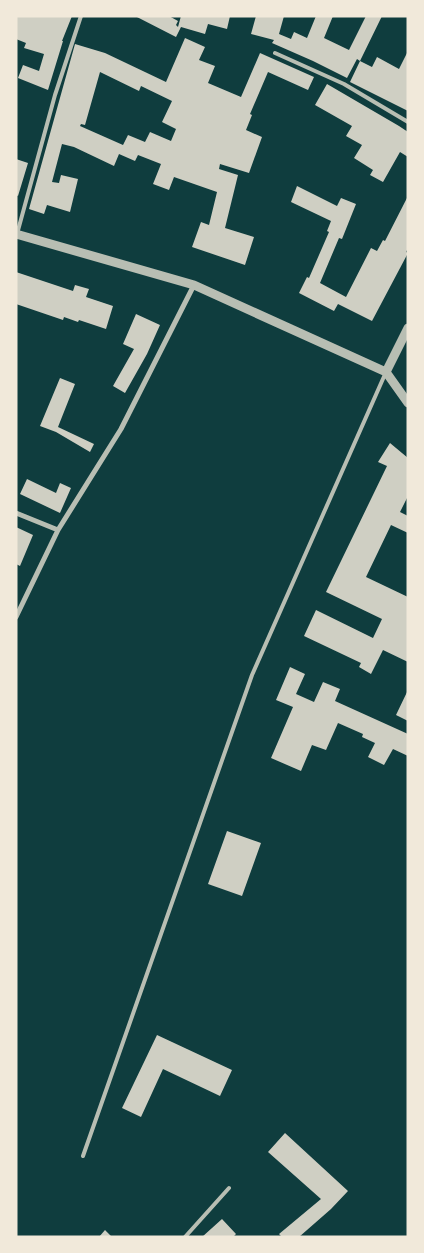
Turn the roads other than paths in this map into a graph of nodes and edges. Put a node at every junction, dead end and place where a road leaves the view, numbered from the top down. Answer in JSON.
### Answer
{"nodes":[{"id":1,"x":80,"y":16,"type":"edge"},
{"id":2,"x":275,"y":53,"type":"dead end"},
{"id":3,"x":408,"y":122,"type":"edge"},
{"id":4,"x":17,"y":234,"type":"edge"},
{"id":5,"x":194,"y":285,"type":"junction"},
{"id":6,"x":408,"y":328,"type":"edge"},
{"id":7,"x":386,"y":372,"type":"junction"},
{"id":8,"x":408,"y":403,"type":"edge"},
{"id":9,"x":16,"y":513,"type":"edge"},
{"id":10,"x":58,"y":530,"type":"junction"},
{"id":11,"x":16,"y":617,"type":"edge"},
{"id":12,"x":83,"y":1156,"type":"dead end"},
{"id":13,"x":228,"y":1188,"type":"dead end"},
{"id":14,"x":185,"y":1237,"type":"edge"}],
"edges":[{"from":1,"to":4,"type":"lane"},
{"from":2,"to":3,"type":"lane"},
{"from":4,"to":5,"type":"street"},
{"from":5,"to":7,"type":"street"},
{"from":5,"to":10,"type":"street"},
{"from":6,"to":7,"type":"street"},
{"from":7,"to":8,"type":"street"},
{"from":7,"to":12,"type":"lane"},
{"from":9,"to":10,"type":"street"},
{"from":10,"to":11,"type":"street"},
{"from":13,"to":14,"type":"lane"}]}
